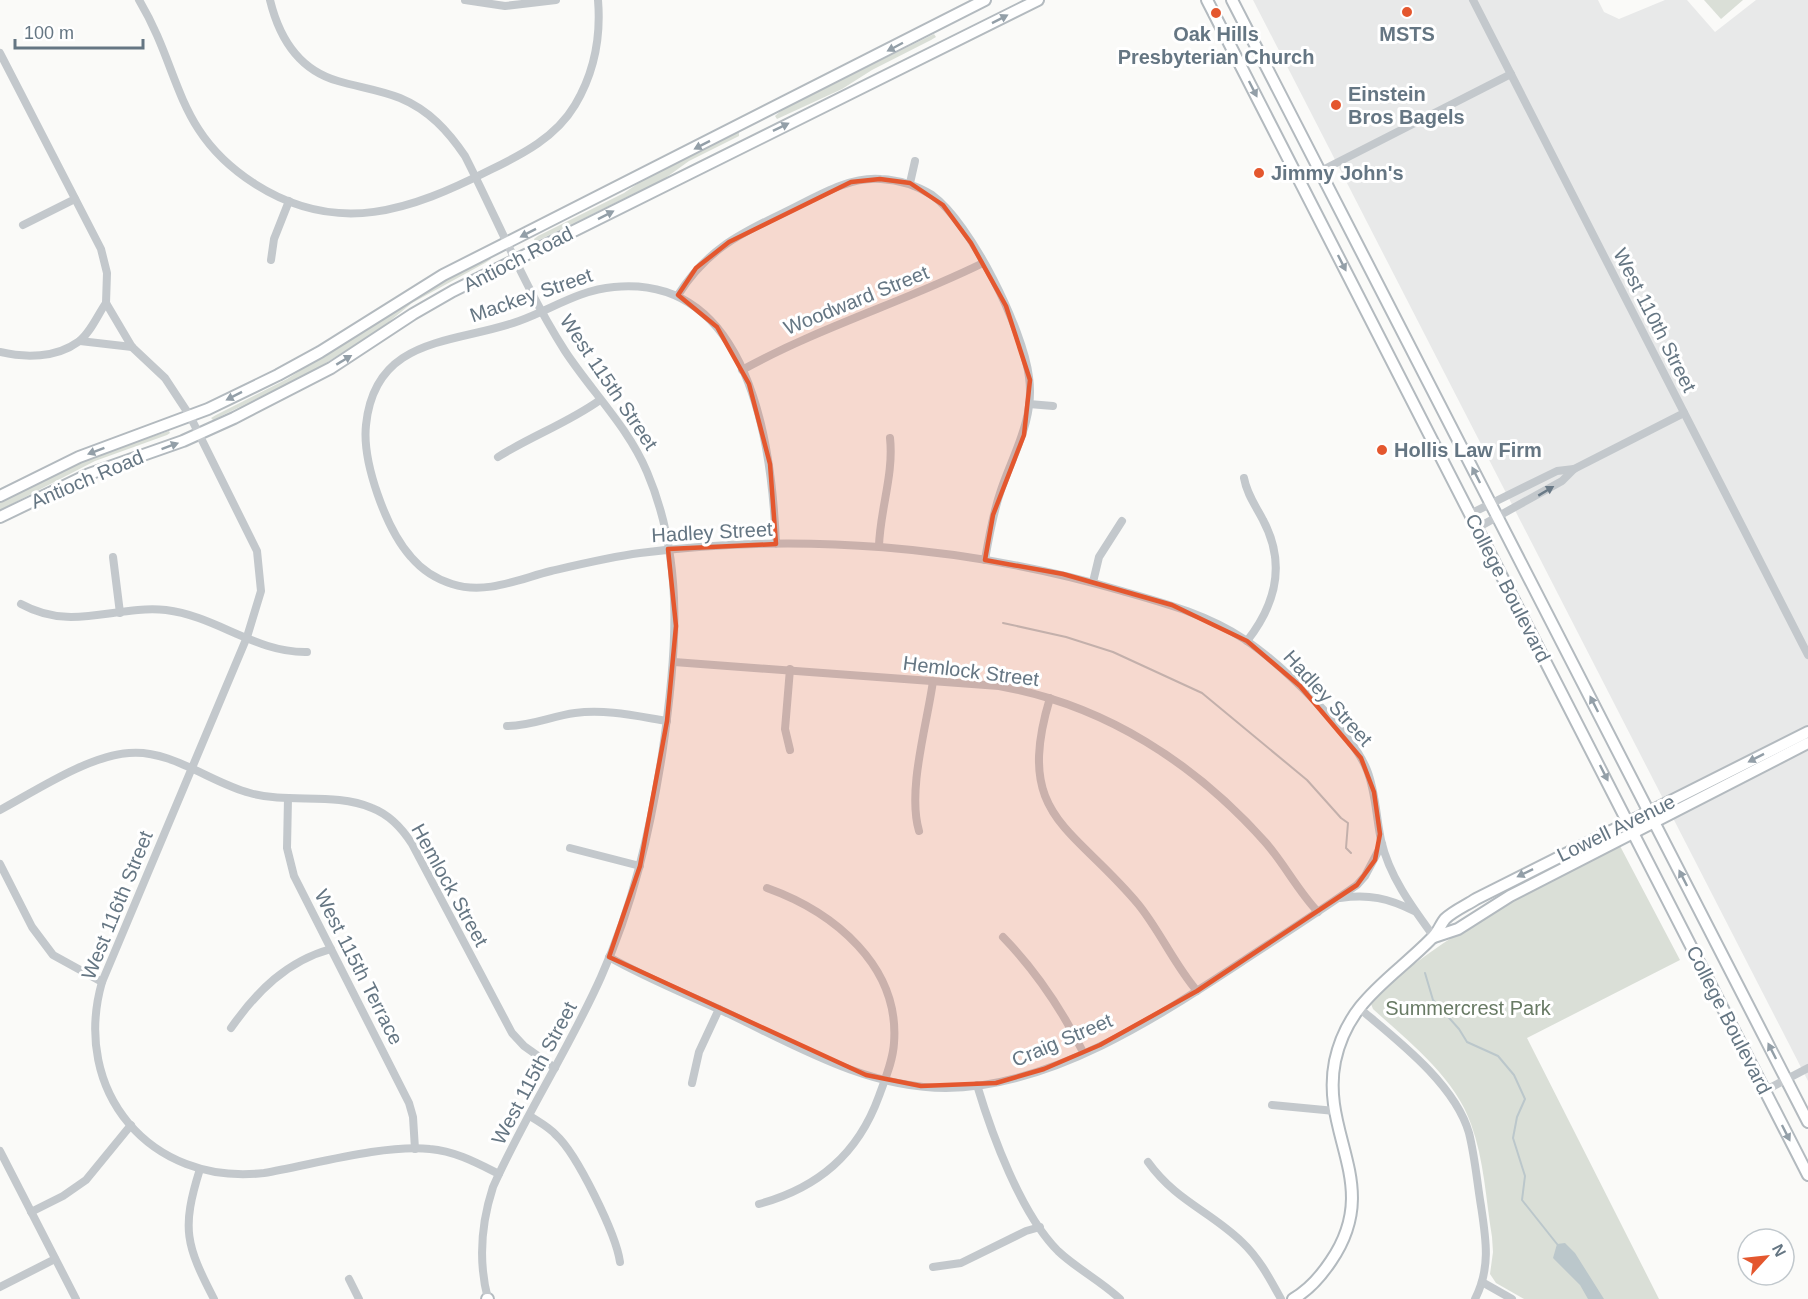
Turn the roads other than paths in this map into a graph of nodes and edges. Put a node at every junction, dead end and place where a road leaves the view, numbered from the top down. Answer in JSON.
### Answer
{"nodes":[{"id":1,"x":139,"y":0,"type":"edge"},
{"id":2,"x":270,"y":0,"type":"edge"},
{"id":3,"x":465,"y":0,"type":"edge"},
{"id":4,"x":556,"y":0,"type":"edge"},
{"id":5,"x":598,"y":0,"type":"edge"},
{"id":6,"x":985,"y":0,"type":"edge"},
{"id":7,"x":1038,"y":0,"type":"edge"},
{"id":8,"x":1207,"y":0,"type":"edge"},
{"id":9,"x":1232,"y":0,"type":"edge"},
{"id":10,"x":1473,"y":0,"type":"edge"},
{"id":11,"x":0,"y":53,"type":"edge"},
{"id":12,"x":1511,"y":74,"type":"junction"},
{"id":13,"x":915,"y":161,"type":"dead end"},
{"id":14,"x":1320,"y":171,"type":"junction"},
{"id":15,"x":476,"y":177,"type":"junction"},
{"id":16,"x":1301,"y":181,"type":"junction"},
{"id":17,"x":910,"y":183,"type":"junction"},
{"id":18,"x":75,"y":200,"type":"junction"},
{"id":19,"x":288,"y":201,"type":"junction"},
{"id":20,"x":23,"y":225,"type":"dead end"},
{"id":21,"x":507,"y":243,"type":"junction"},
{"id":22,"x":271,"y":260,"type":"dead end"},
{"id":23,"x":516,"y":260,"type":"junction"},
{"id":24,"x":983,"y":263,"type":"junction"},
{"id":25,"x":678,"y":296,"type":"junction"},
{"id":26,"x":106,"y":303,"type":"junction"},
{"id":27,"x":543,"y":310,"type":"junction"},
{"id":28,"x":80,"y":341,"type":"junction"},
{"id":29,"x":132,"y":347,"type":"junction"},
{"id":30,"x":0,"y":352,"type":"edge"},
{"id":31,"x":742,"y":370,"type":"junction"},
{"id":32,"x":600,"y":400,"type":"junction"},
{"id":33,"x":1029,"y":405,"type":"junction"},
{"id":34,"x":1053,"y":406,"type":"dead end"},
{"id":35,"x":1684,"y":413,"type":"junction"},
{"id":36,"x":190,"y":417,"type":"junction"},
{"id":37,"x":200,"y":434,"type":"junction"},
{"id":38,"x":890,"y":438,"type":"dead end"},
{"id":39,"x":498,"y":457,"type":"dead end"},
{"id":40,"x":1574,"y":469,"type":"junction"},
{"id":41,"x":1244,"y":478,"type":"dead end"},
{"id":42,"x":0,"y":496,"type":"edge"},
{"id":43,"x":380,"y":498,"type":"joint"},
{"id":44,"x":1490,"y":504,"type":"junction"},
{"id":45,"x":1470,"y":514,"type":"junction"},
{"id":46,"x":0,"y":517,"type":"edge"},
{"id":47,"x":1497,"y":518,"type":"junction"},
{"id":48,"x":1122,"y":521,"type":"dead end"},
{"id":49,"x":1477,"y":528,"type":"junction"},
{"id":50,"x":776,"y":544,"type":"junction"},
{"id":51,"x":879,"y":546,"type":"junction"},
{"id":52,"x":668,"y":549,"type":"junction"},
{"id":53,"x":113,"y":557,"type":"dead end"},
{"id":54,"x":985,"y":560,"type":"junction"},
{"id":55,"x":1093,"y":582,"type":"junction"},
{"id":56,"x":21,"y":604,"type":"dead end"},
{"id":57,"x":120,"y":613,"type":"junction"},
{"id":58,"x":247,"y":637,"type":"junction"},
{"id":59,"x":1247,"y":641,"type":"junction"},
{"id":60,"x":307,"y":652,"type":"dead end"},
{"id":61,"x":1808,"y":655,"type":"edge"},
{"id":62,"x":674,"y":662,"type":"junction"},
{"id":63,"x":790,"y":669,"type":"junction"},
{"id":64,"x":933,"y":681,"type":"junction"},
{"id":65,"x":1050,"y":698,"type":"junction"},
{"id":66,"x":667,"y":721,"type":"junction"},
{"id":67,"x":507,"y":726,"type":"dead end"},
{"id":68,"x":1808,"y":732,"type":"edge"},
{"id":69,"x":1808,"y":743,"type":"edge"},
{"id":70,"x":790,"y":750,"type":"dead end"},
{"id":71,"x":191,"y":769,"type":"junction"},
{"id":72,"x":288,"y":798,"type":"junction"},
{"id":73,"x":0,"y":810,"type":"edge"},
{"id":74,"x":1649,"y":812,"type":"junction"},
{"id":75,"x":1629,"y":822,"type":"junction"},
{"id":76,"x":1654,"y":822,"type":"junction"},
{"id":77,"x":919,"y":831,"type":"dead end"},
{"id":78,"x":1634,"y":832,"type":"junction"},
{"id":79,"x":1382,"y":844,"type":"junction"},
{"id":80,"x":570,"y":848,"type":"dead end"},
{"id":81,"x":0,"y":864,"type":"edge"},
{"id":82,"x":640,"y":866,"type":"junction"},
{"id":83,"x":768,"y":888,"type":"dead end"},
{"id":84,"x":1338,"y":899,"type":"junction"},
{"id":85,"x":1414,"y":911,"type":"junction"},
{"id":86,"x":1318,"y":912,"type":"junction"},
{"id":87,"x":1003,"y":937,"type":"dead end"},
{"id":88,"x":1434,"y":937,"type":"junction"},
{"id":89,"x":331,"y":949,"type":"junction"},
{"id":90,"x":609,"y":957,"type":"junction"},
{"id":91,"x":102,"y":982,"type":"junction"},
{"id":92,"x":1197,"y":991,"type":"junction"},
{"id":93,"x":1359,"y":1008,"type":"junction"},
{"id":94,"x":719,"y":1009,"type":"junction"},
{"id":95,"x":231,"y":1028,"type":"dead end"},
{"id":96,"x":1083,"y":1052,"type":"junction"},
{"id":97,"x":555,"y":1068,"type":"junction"},
{"id":98,"x":1808,"y":1068,"type":"edge"},
{"id":99,"x":885,"y":1080,"type":"junction"},
{"id":100,"x":1786,"y":1080,"type":"junction"},
{"id":101,"x":692,"y":1083,"type":"dead end"},
{"id":102,"x":977,"y":1085,"type":"junction"},
{"id":103,"x":1764,"y":1091,"type":"junction"},
{"id":104,"x":1272,"y":1106,"type":"dead end"},
{"id":105,"x":1335,"y":1111,"type":"junction"},
{"id":106,"x":530,"y":1116,"type":"junction"},
{"id":107,"x":1808,"y":1122,"type":"edge"},
{"id":108,"x":131,"y":1125,"type":"junction"},
{"id":109,"x":415,"y":1149,"type":"junction"},
{"id":110,"x":0,"y":1151,"type":"edge"},
{"id":111,"x":1148,"y":1162,"type":"dead end"},
{"id":112,"x":200,"y":1169,"type":"junction"},
{"id":113,"x":499,"y":1174,"type":"junction"},
{"id":114,"x":1808,"y":1175,"type":"edge"},
{"id":115,"x":759,"y":1204,"type":"dead end"},
{"id":116,"x":31,"y":1212,"type":"junction"},
{"id":117,"x":1040,"y":1227,"type":"junction"},
{"id":118,"x":55,"y":1259,"type":"junction"},
{"id":119,"x":620,"y":1262,"type":"dead end"},
{"id":120,"x":933,"y":1267,"type":"dead end"},
{"id":121,"x":349,"y":1279,"type":"dead end"},
{"id":122,"x":1482,"y":1282,"type":"junction"},
{"id":123,"x":0,"y":1287,"type":"edge"},
{"id":124,"x":76,"y":1299,"type":"edge"},
{"id":125,"x":214,"y":1299,"type":"edge"},
{"id":126,"x":359,"y":1299,"type":"edge"},
{"id":127,"x":488,"y":1299,"type":"edge"},
{"id":128,"x":1120,"y":1299,"type":"edge"},
{"id":129,"x":1281,"y":1299,"type":"edge"},
{"id":130,"x":1293,"y":1299,"type":"edge"},
{"id":131,"x":1475,"y":1299,"type":"edge"},
{"id":132,"x":1512,"y":1299,"type":"edge"}],
"edges":[{"from":1,"to":19,"type":"street"},
{"from":2,"to":15,"type":"street","name":"West 115th Street"},
{"from":3,"to":4,"type":"street"},
{"from":5,"to":15,"type":"street"},
{"from":6,"to":21,"type":"main road","name":"Antioch Road","one_way":true},
{"from":23,"to":7,"type":"main road","name":"Antioch Road","one_way":true},
{"from":8,"to":16,"type":"main road","name":"College Boulevard","one_way":true},
{"from":9,"to":14,"type":"main road","name":"College Boulevard"},
{"from":10,"to":12,"type":"street","name":"West 110th Street"},
{"from":11,"to":18,"type":"street","name":"West 116th Street"},
{"from":12,"to":14,"type":"street"},
{"from":12,"to":35,"type":"street","name":"West 110th Street"},
{"from":13,"to":17,"type":"street"},
{"from":14,"to":16,"type":"street"},
{"from":44,"to":14,"type":"main road","name":"College Boulevard","one_way":true},
{"from":15,"to":19,"type":"street"},
{"from":15,"to":21,"type":"street","name":"West 115th Street"},
{"from":16,"to":45,"type":"main road","name":"College Boulevard","one_way":true},
{"from":17,"to":24,"type":"street"},
{"from":17,"to":25,"type":"street"},
{"from":18,"to":20,"type":"street"},
{"from":18,"to":26,"type":"street","name":"West 116th Street"},
{"from":19,"to":22,"type":"street"},
{"from":21,"to":23,"type":"street","name":"West 115th Street"},
{"from":21,"to":36,"type":"main road","name":"Antioch Road","one_way":true},
{"from":23,"to":27,"type":"street","name":"West 115th Street"},
{"from":37,"to":23,"type":"main road","name":"Antioch Road","one_way":true},
{"from":24,"to":31,"type":"street","name":"Woodward Street"},
{"from":24,"to":33,"type":"street"},
{"from":25,"to":27,"type":"street","name":"Mackey Street"},
{"from":25,"to":31,"type":"street","name":"Mackey Street"},
{"from":26,"to":28,"type":"street"},
{"from":26,"to":29,"type":"street","name":"West 116th Street"},
{"from":27,"to":32,"type":"street","name":"West 115th Street"},
{"from":27,"to":43,"type":"street","name":"Mackey Street"},
{"from":28,"to":29,"type":"street"},
{"from":28,"to":30,"type":"street"},
{"from":29,"to":36,"type":"street","name":"West 116th Street"},
{"from":31,"to":50,"type":"street","name":"Mackey Street"},
{"from":32,"to":39,"type":"street"},
{"from":32,"to":52,"type":"street","name":"West 115th Street"},
{"from":33,"to":34,"type":"street"},
{"from":33,"to":54,"type":"street"},
{"from":35,"to":40,"type":"street"},
{"from":35,"to":61,"type":"street","name":"West 110th Street"},
{"from":36,"to":37,"type":"street","name":"West 116th Street"},
{"from":36,"to":42,"type":"main road","name":"Antioch Road","one_way":true},
{"from":46,"to":37,"type":"main road","name":"Antioch Road","one_way":true},
{"from":37,"to":58,"type":"street","name":"West 116th Street"},
{"from":38,"to":51,"type":"street"},
{"from":40,"to":44,"type":"street"},
{"from":47,"to":40,"type":"street","one_way":true},
{"from":41,"to":59,"type":"street"},
{"from":43,"to":52,"type":"street","name":"Hadley Street"},
{"from":44,"to":45,"type":"street"},
{"from":44,"to":47,"type":"main road","name":"College Boulevard"},
{"from":45,"to":49,"type":"main road","name":"College Boulevard"},
{"from":47,"to":49,"type":"street"},
{"from":74,"to":47,"type":"main road","name":"College Boulevard","one_way":true},
{"from":48,"to":55,"type":"street"},
{"from":49,"to":75,"type":"main road","name":"College Boulevard","one_way":true},
{"from":50,"to":51,"type":"street","name":"Hadley Street"},
{"from":50,"to":52,"type":"street","name":"Hadley Street"},
{"from":51,"to":54,"type":"street","name":"Hadley Street"},
{"from":52,"to":62,"type":"street","name":"West 115th Street"},
{"from":53,"to":57,"type":"street"},
{"from":54,"to":55,"type":"street","name":"Hadley Street"},
{"from":55,"to":59,"type":"street","name":"Hadley Street"},
{"from":56,"to":57,"type":"street"},
{"from":57,"to":58,"type":"street"},
{"from":58,"to":60,"type":"street"},
{"from":58,"to":71,"type":"street","name":"West 116th Street"},
{"from":59,"to":79,"type":"street","name":"Hadley Street"},
{"from":62,"to":63,"type":"street","name":"Hemlock Street"},
{"from":62,"to":66,"type":"street","name":"West 115th Street"},
{"from":63,"to":64,"type":"street","name":"Hemlock Street"},
{"from":63,"to":70,"type":"street"},
{"from":64,"to":65,"type":"street","name":"Hemlock Street"},
{"from":64,"to":77,"type":"street"},
{"from":65,"to":86,"type":"street","name":"Hemlock Street"},
{"from":65,"to":92,"type":"street"},
{"from":66,"to":67,"type":"street"},
{"from":66,"to":82,"type":"street","name":"West 115th Street"},
{"from":68,"to":74,"type":"main road","name":"Lowell Avenue","one_way":true},
{"from":69,"to":76,"type":"main road","name":"Lowell Avenue"},
{"from":71,"to":72,"type":"street","name":"Hemlock Street"},
{"from":71,"to":73,"type":"street","name":"Hemlock Street"},
{"from":71,"to":91,"type":"street","name":"West 116th Street"},
{"from":72,"to":89,"type":"street","name":"West 115th Terrace"},
{"from":72,"to":97,"type":"street","name":"Hemlock Street"},
{"from":74,"to":75,"type":"main road","name":"Lowell Avenue"},
{"from":74,"to":76,"type":"main road","name":"College Boulevard"},
{"from":75,"to":78,"type":"main road","name":"College Boulevard"},
{"from":75,"to":88,"type":"main road","name":"Lowell Avenue","one_way":true},
{"from":76,"to":78,"type":"main road","name":"Lowell Avenue"},
{"from":100,"to":76,"type":"main road","name":"College Boulevard","one_way":true},
{"from":78,"to":88,"type":"main road","name":"Lowell Avenue"},
{"from":78,"to":103,"type":"main road","name":"College Boulevard"},
{"from":79,"to":84,"type":"street","name":"Craig Street"},
{"from":79,"to":85,"type":"street","name":"Hadley Street"},
{"from":80,"to":82,"type":"street"},
{"from":81,"to":91,"type":"street"},
{"from":82,"to":90,"type":"street","name":"West 115th Street"},
{"from":83,"to":99,"type":"street"},
{"from":84,"to":85,"type":"street","name":"Craig Street"},
{"from":84,"to":86,"type":"street","name":"Craig Street"},
{"from":85,"to":88,"type":"street","name":"Hadley Street"},
{"from":86,"to":92,"type":"street","name":"Craig Street"},
{"from":87,"to":96,"type":"street"},
{"from":88,"to":93,"type":"main road","name":"Lowell Avenue"},
{"from":89,"to":95,"type":"street"},
{"from":89,"to":109,"type":"street","name":"West 115th Terrace"},
{"from":90,"to":94,"type":"street","name":"Craig Street"},
{"from":90,"to":97,"type":"street","name":"West 115th Street"},
{"from":91,"to":108,"type":"street","name":"West 116th Street"},
{"from":92,"to":96,"type":"street","name":"Craig Street"},
{"from":93,"to":105,"type":"main road","name":"Lowell Avenue"},
{"from":93,"to":122,"type":"street"},
{"from":94,"to":99,"type":"street","name":"Craig Street"},
{"from":94,"to":101,"type":"street"},
{"from":96,"to":102,"type":"street","name":"Craig Street"},
{"from":97,"to":106,"type":"street","name":"West 115th Street"},
{"from":98,"to":100,"type":"street"},
{"from":99,"to":102,"type":"street","name":"Craig Street"},
{"from":99,"to":115,"type":"street"},
{"from":100,"to":103,"type":"street"},
{"from":100,"to":107,"type":"main road","name":"College Boulevard"},
{"from":102,"to":117,"type":"street"},
{"from":103,"to":114,"type":"main road","name":"College Boulevard","one_way":true},
{"from":104,"to":105,"type":"street"},
{"from":105,"to":130,"type":"main road","name":"Lowell Avenue"},
{"from":106,"to":113,"type":"street","name":"West 115th Street"},
{"from":106,"to":119,"type":"street"},
{"from":108,"to":112,"type":"street","name":"West 116th Street"},
{"from":108,"to":116,"type":"street"},
{"from":109,"to":112,"type":"street","name":"West 116th Street"},
{"from":109,"to":113,"type":"street","name":"West 116th Street"},
{"from":110,"to":116,"type":"street"},
{"from":111,"to":129,"type":"street"},
{"from":112,"to":125,"type":"street"},
{"from":113,"to":127,"type":"street","name":"West 115th Street"},
{"from":116,"to":118,"type":"street"},
{"from":117,"to":120,"type":"street"},
{"from":117,"to":128,"type":"street"},
{"from":118,"to":123,"type":"street"},
{"from":118,"to":124,"type":"street"},
{"from":121,"to":126,"type":"street"},
{"from":122,"to":131,"type":"street"},
{"from":122,"to":132,"type":"street"}]}
